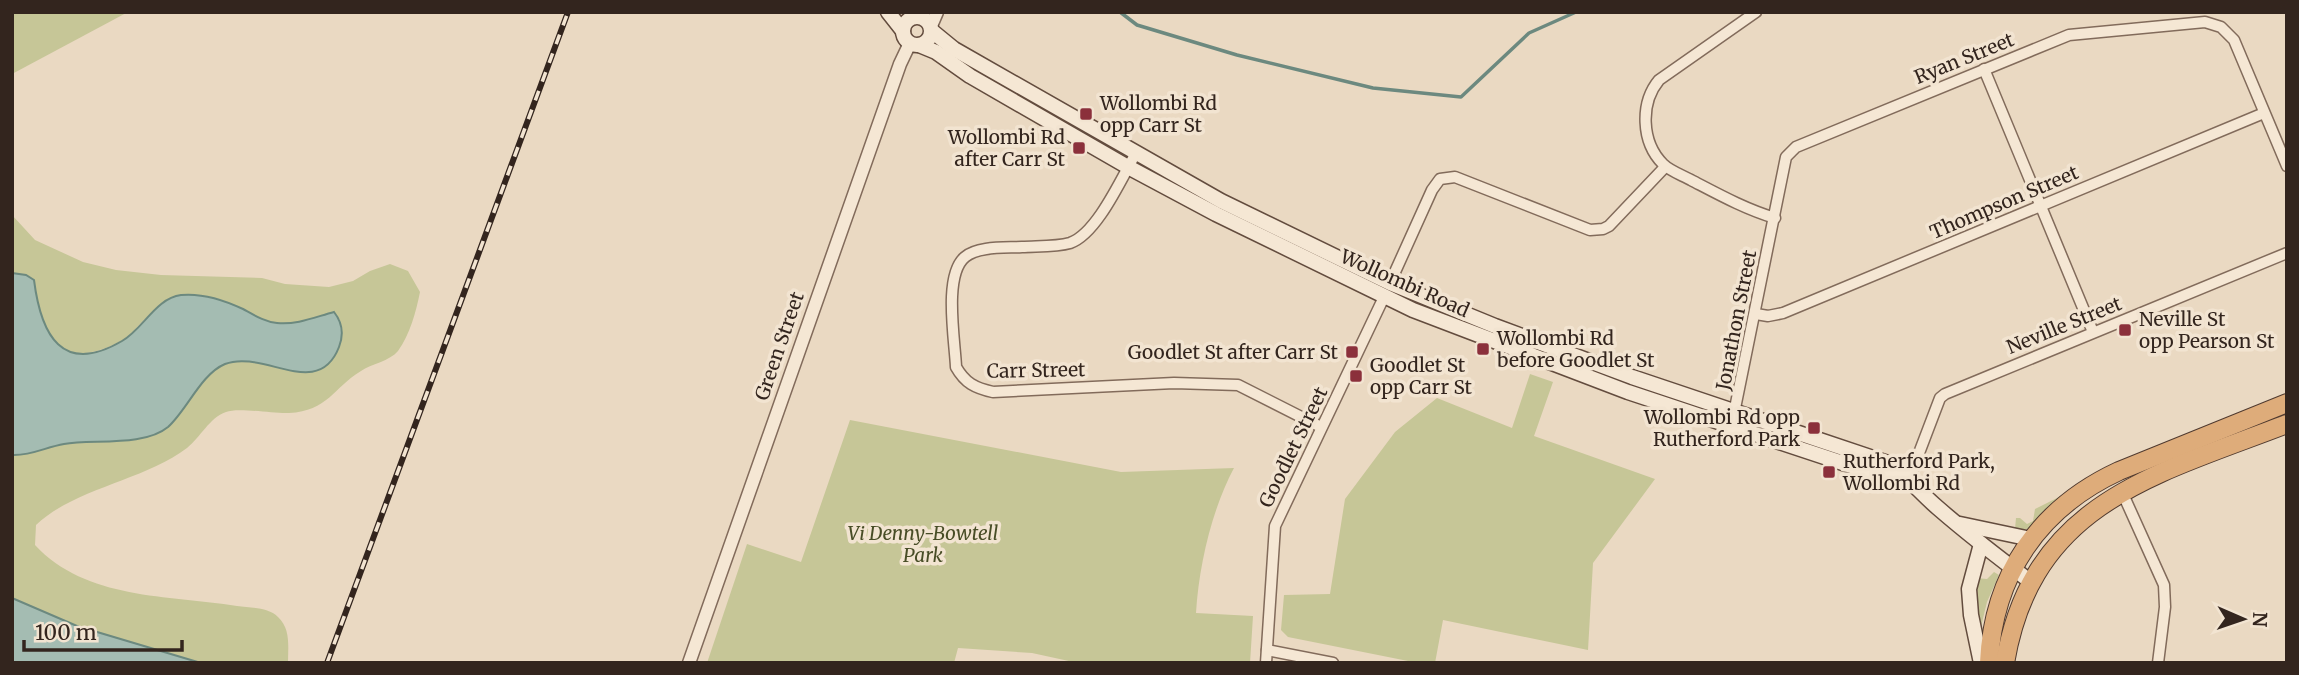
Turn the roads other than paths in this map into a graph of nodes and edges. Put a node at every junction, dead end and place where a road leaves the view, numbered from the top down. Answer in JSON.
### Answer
{"nodes":[{"id":1,"x":888,"y":12,"type":"edge"},
{"id":2,"x":896,"y":12,"type":"edge"},
{"id":3,"x":1756,"y":12,"type":"edge"},
{"id":4,"x":917,"y":16,"type":"edge"},
{"id":5,"x":933,"y":23,"type":"edge"},
{"id":6,"x":911,"y":40,"type":"junction"},
{"id":7,"x":1984,"y":69,"type":"junction"},
{"id":8,"x":2264,"y":113,"type":"junction"},
{"id":9,"x":1136,"y":153,"type":"junction"},
{"id":10,"x":2287,"y":166,"type":"edge"},
{"id":11,"x":1128,"y":167,"type":"junction"},
{"id":12,"x":1665,"y":167,"type":"junction"},
{"id":13,"x":2041,"y":206,"type":"junction"},
{"id":14,"x":1774,"y":218,"type":"junction"},
{"id":15,"x":2287,"y":253,"type":"edge"},
{"id":16,"x":1387,"y":290,"type":"junction"},
{"id":17,"x":1756,"y":314,"type":"junction"},
{"id":18,"x":2093,"y":332,"type":"junction"},
{"id":19,"x":2287,"y":403,"type":"edge"},
{"id":20,"x":1735,"y":412,"type":"junction"},
{"id":21,"x":2287,"y":424,"type":"edge"},
{"id":22,"x":1321,"y":427,"type":"junction"},
{"id":23,"x":1731,"y":428,"type":"junction"},
{"id":24,"x":1908,"y":482,"type":"junction"},
{"id":25,"x":2122,"y":492,"type":"junction"},
{"id":26,"x":1955,"y":523,"type":"junction"},
{"id":27,"x":2031,"y":539,"type":"junction"},
{"id":28,"x":1981,"y":544,"type":"junction"},
{"id":29,"x":2012,"y":568,"type":"junction"},
{"id":30,"x":2031,"y":582,"type":"junction"},
{"id":31,"x":1267,"y":650,"type":"junction"},
{"id":32,"x":689,"y":663,"type":"edge"},
{"id":33,"x":1266,"y":663,"type":"edge"},
{"id":34,"x":1333,"y":663,"type":"edge"},
{"id":35,"x":1980,"y":663,"type":"edge"},
{"id":36,"x":1989,"y":663,"type":"edge"},
{"id":37,"x":2005,"y":663,"type":"edge"},
{"id":38,"x":2158,"y":663,"type":"edge"}],
"edges":[{"from":1,"to":6,"type":"main road","name":"Wollombi Road"},
{"from":2,"to":4,"type":"main road"},
{"from":3,"to":12,"type":"street"},
{"from":4,"to":5,"type":"main road"},
{"from":4,"to":6,"type":"main road"},
{"from":5,"to":6,"type":"main road"},
{"from":5,"to":9,"type":"main road","name":"Wollombi Road"},
{"from":6,"to":11,"type":"main road","name":"Wollombi Road"},
{"from":6,"to":32,"type":"street","name":"Green Street"},
{"from":7,"to":8,"type":"street","name":"Ryan Street"},
{"from":7,"to":13,"type":"street"},
{"from":7,"to":14,"type":"street","name":"Ryan Street"},
{"from":8,"to":10,"type":"street"},
{"from":8,"to":13,"type":"street","name":"Thompson Street"},
{"from":9,"to":11,"type":"street","name":"Carr Street"},
{"from":9,"to":16,"type":"main road","name":"Wollombi Road"},
{"from":11,"to":16,"type":"main road","name":"Wollombi Road"},
{"from":11,"to":22,"type":"street","name":"Carr Street"},
{"from":12,"to":14,"type":"street"},
{"from":12,"to":16,"type":"street","name":"Goodlet Street"},
{"from":13,"to":17,"type":"street","name":"Thompson Street"},
{"from":13,"to":18,"type":"street"},
{"from":14,"to":17,"type":"street","name":"Jonathon Street"},
{"from":15,"to":18,"type":"street","name":"Neville Street"},
{"from":16,"to":20,"type":"main road","name":"Wollombi Road"},
{"from":16,"to":22,"type":"street","name":"Goodlet Street"},
{"from":16,"to":23,"type":"main road","name":"Wollombi Road"},
{"from":17,"to":20,"type":"street","name":"Jonathon Street"},
{"from":18,"to":24,"type":"street","name":"Neville Street"},
{"from":19,"to":27,"type":"highway"},
{"from":20,"to":23,"type":"street","name":"Jonathon Street"},
{"from":20,"to":24,"type":"main road","name":"Wollombi Road"},
{"from":21,"to":25,"type":"highway"},
{"from":22,"to":31,"type":"street","name":"Goodlet Street"},
{"from":23,"to":24,"type":"main road","name":"Wollombi Road"},
{"from":24,"to":26,"type":"main road","name":"Wollombi Road"},
{"from":25,"to":30,"type":"highway"},
{"from":25,"to":38,"type":"street"},
{"from":26,"to":27,"type":"main road"},
{"from":26,"to":28,"type":"main road","name":"Wollombi Road"},
{"from":27,"to":29,"type":"highway"},
{"from":28,"to":29,"type":"main road","name":"Wollombi Road"},
{"from":28,"to":35,"type":"main road"},
{"from":29,"to":30,"type":"main road","name":"Wollombi Road"},
{"from":29,"to":36,"type":"highway"},
{"from":30,"to":37,"type":"highway"},
{"from":31,"to":33,"type":"street","name":"Goodlet Street"},
{"from":31,"to":34,"type":"street"}]}
